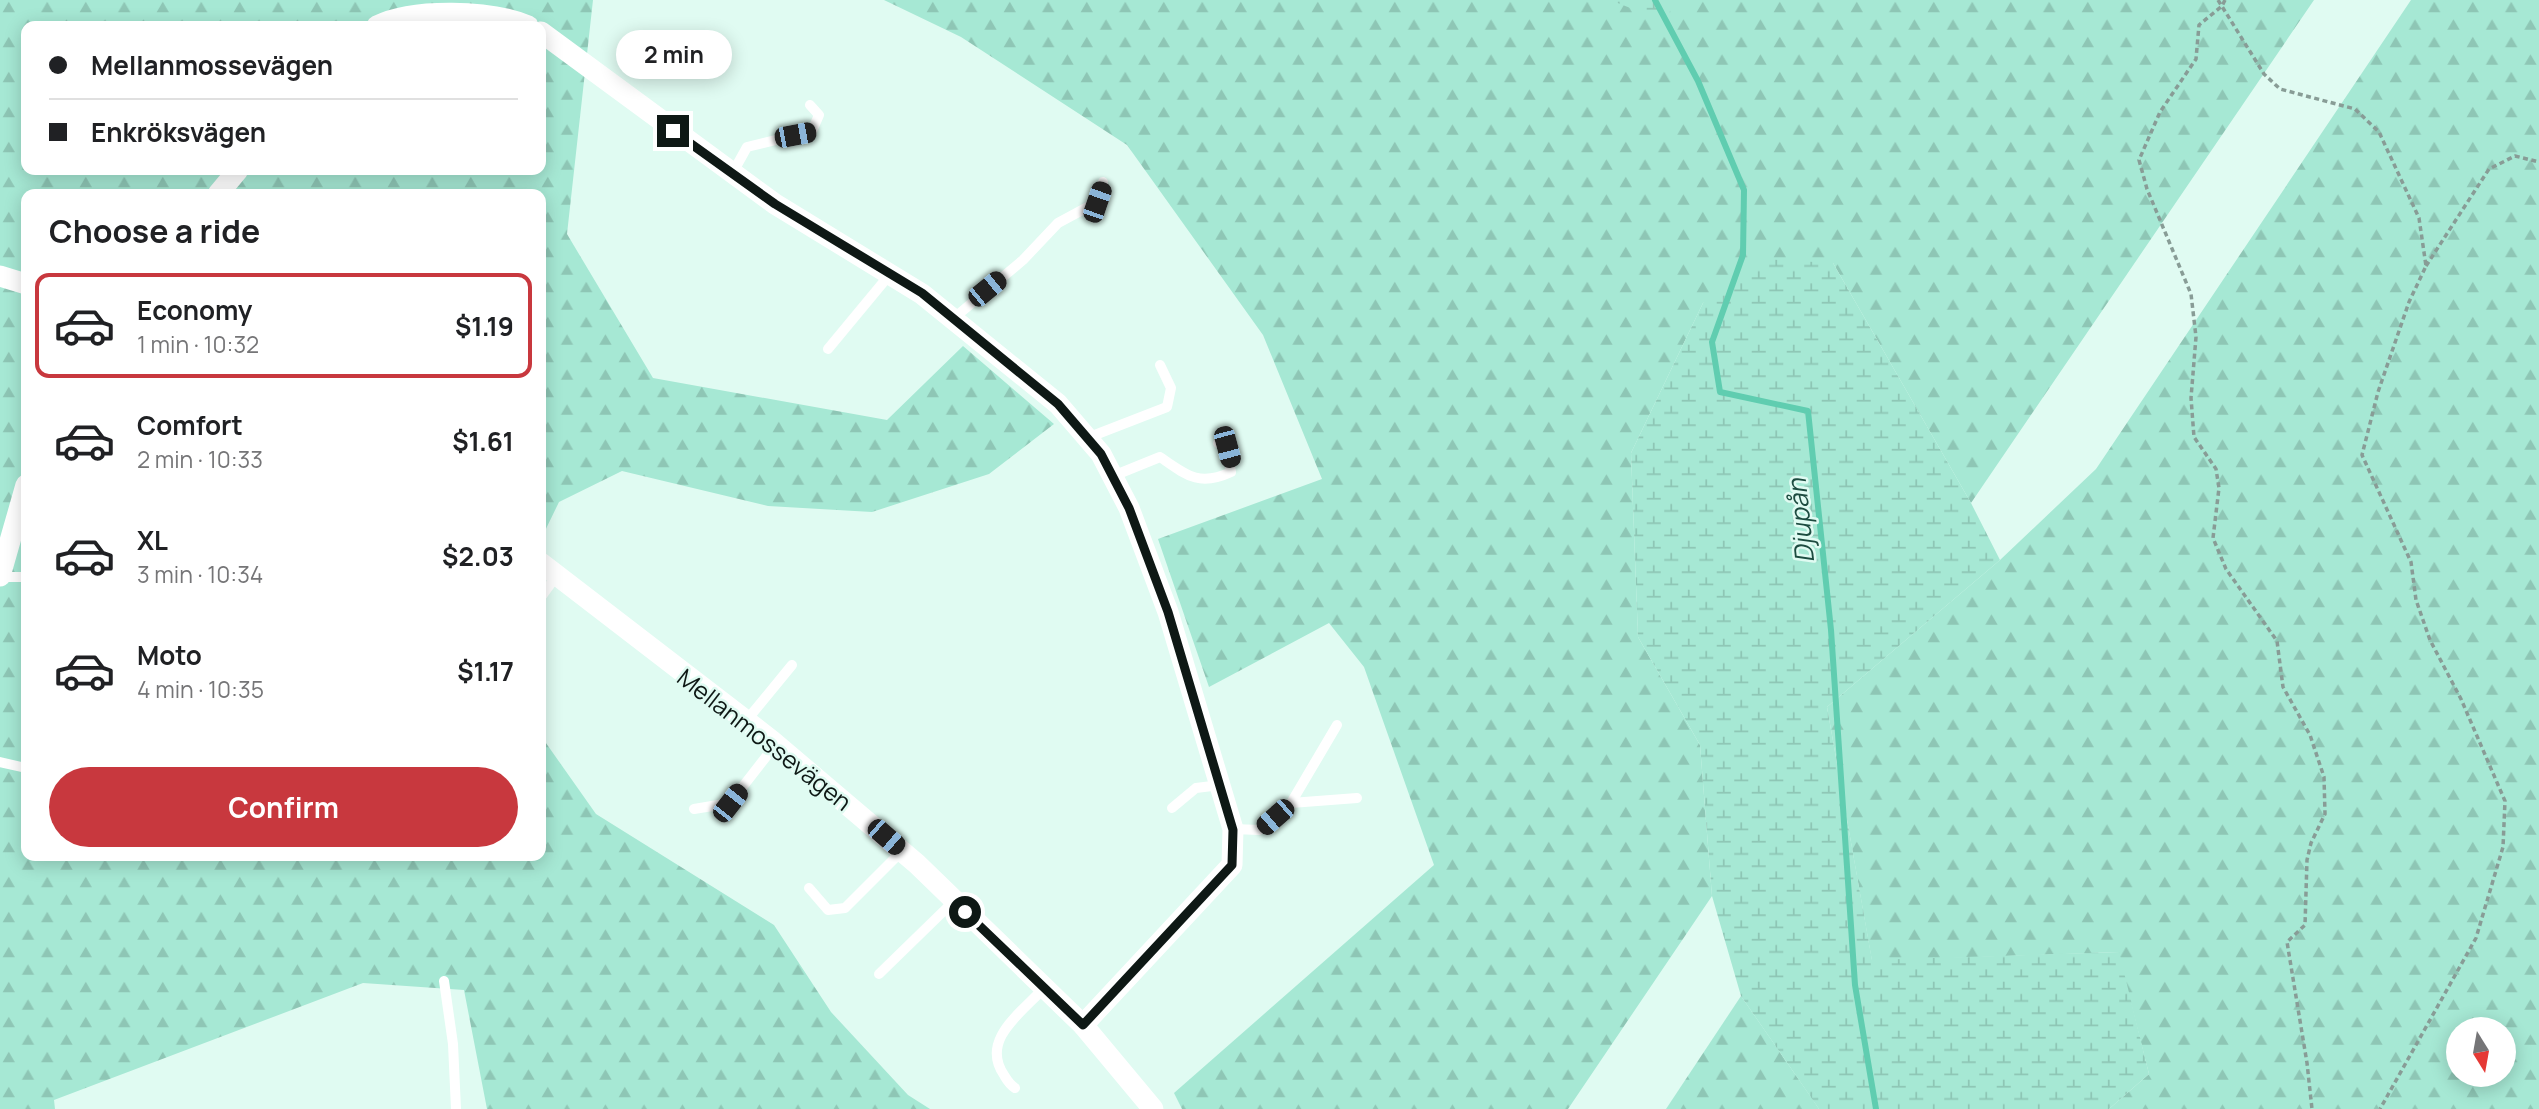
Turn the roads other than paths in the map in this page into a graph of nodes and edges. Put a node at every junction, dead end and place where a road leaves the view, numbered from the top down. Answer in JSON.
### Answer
{"nodes":[{"id":1,"x":395,"y":21,"type":"edge"},
{"id":2,"x":516,"y":21,"type":"edge"},
{"id":3,"x":546,"y":36,"type":"edge"},
{"id":4,"x":810,"y":104,"type":"dead end"},
{"id":5,"x":732,"y":174,"type":"junction"},
{"id":6,"x":235,"y":175,"type":"edge"},
{"id":7,"x":1103,"y":183,"type":"dead end"},
{"id":8,"x":222,"y":189,"type":"edge"},
{"id":9,"x":891,"y":273,"type":"junction"},
{"id":10,"x":0,"y":276,"type":"edge"},
{"id":11,"x":21,"y":282,"type":"edge"},
{"id":12,"x":954,"y":318,"type":"junction"},
{"id":13,"x":828,"y":349,"type":"dead end"},
{"id":14,"x":1160,"y":365,"type":"dead end"},
{"id":15,"x":1087,"y":438,"type":"junction"},
{"id":16,"x":1218,"y":443,"type":"dead end"},
{"id":17,"x":1113,"y":477,"type":"junction"},
{"id":18,"x":21,"y":502,"type":"edge"},
{"id":19,"x":549,"y":569,"type":"edge"},
{"id":20,"x":0,"y":576,"type":"edge"},
{"id":21,"x":21,"y":577,"type":"edge"},
{"id":22,"x":792,"y":665,"type":"dead end"},
{"id":23,"x":746,"y":721,"type":"junction"},
{"id":24,"x":1337,"y":725,"type":"dead end"},
{"id":25,"x":776,"y":744,"type":"junction"},
{"id":26,"x":0,"y":762,"type":"edge"},
{"id":27,"x":21,"y":767,"type":"edge"},
{"id":28,"x":1220,"y":785,"type":"junction"},
{"id":29,"x":1357,"y":798,"type":"dead end"},
{"id":30,"x":1291,"y":803,"type":"junction"},
{"id":31,"x":1172,"y":808,"type":"dead end"},
{"id":32,"x":694,"y":809,"type":"dead end"},
{"id":33,"x":1233,"y":830,"type":"junction"},
{"id":34,"x":902,"y":851,"type":"junction"},
{"id":35,"x":809,"y":888,"type":"dead end"},
{"id":36,"x":954,"y":901,"type":"junction"},
{"id":37,"x":878,"y":974,"type":"dead end"},
{"id":38,"x":443,"y":981,"type":"dead end"},
{"id":39,"x":1044,"y":988,"type":"junction"},
{"id":40,"x":1083,"y":1025,"type":"junction"},
{"id":41,"x":1014,"y":1088,"type":"dead end"},
{"id":42,"x":456,"y":1109,"type":"edge"},
{"id":43,"x":1153,"y":1109,"type":"edge"}],
"edges":[{"from":1,"to":2,"type":"street"},
{"from":3,"to":5,"type":"street"},
{"from":4,"to":5,"type":"lane"},
{"from":5,"to":9,"type":"street"},
{"from":6,"to":8,"type":"street"},
{"from":7,"to":12,"type":"lane"},
{"from":9,"to":12,"type":"street"},
{"from":9,"to":13,"type":"lane"},
{"from":10,"to":11,"type":"street"},
{"from":12,"to":15,"type":"street"},
{"from":14,"to":15,"type":"lane"},
{"from":15,"to":17,"type":"street"},
{"from":16,"to":17,"type":"lane"},
{"from":17,"to":28,"type":"street"},
{"from":18,"to":20,"type":"street"},
{"from":19,"to":23,"type":"street","name":"Mellanmossevägen"},
{"from":20,"to":21,"type":"lane"},
{"from":22,"to":23,"type":"lane"},
{"from":23,"to":25,"type":"street","name":"Mellanmossevägen"},
{"from":24,"to":30,"type":"lane"},
{"from":25,"to":32,"type":"lane"},
{"from":25,"to":34,"type":"street","name":"Mellanmossevägen"},
{"from":26,"to":27,"type":"lane"},
{"from":28,"to":31,"type":"lane"},
{"from":28,"to":33,"type":"street"},
{"from":29,"to":30,"type":"lane"},
{"from":30,"to":33,"type":"lane"},
{"from":33,"to":40,"type":"street"},
{"from":34,"to":35,"type":"lane"},
{"from":34,"to":36,"type":"street","name":"Mellanmossevägen"},
{"from":36,"to":37,"type":"lane"},
{"from":36,"to":39,"type":"street","name":"Mellanmossevägen"},
{"from":38,"to":42,"type":"lane"},
{"from":39,"to":40,"type":"street","name":"Mellanmossevägen"},
{"from":39,"to":41,"type":"lane"},
{"from":40,"to":43,"type":"street","name":"Mellanmossevägen"}]}
